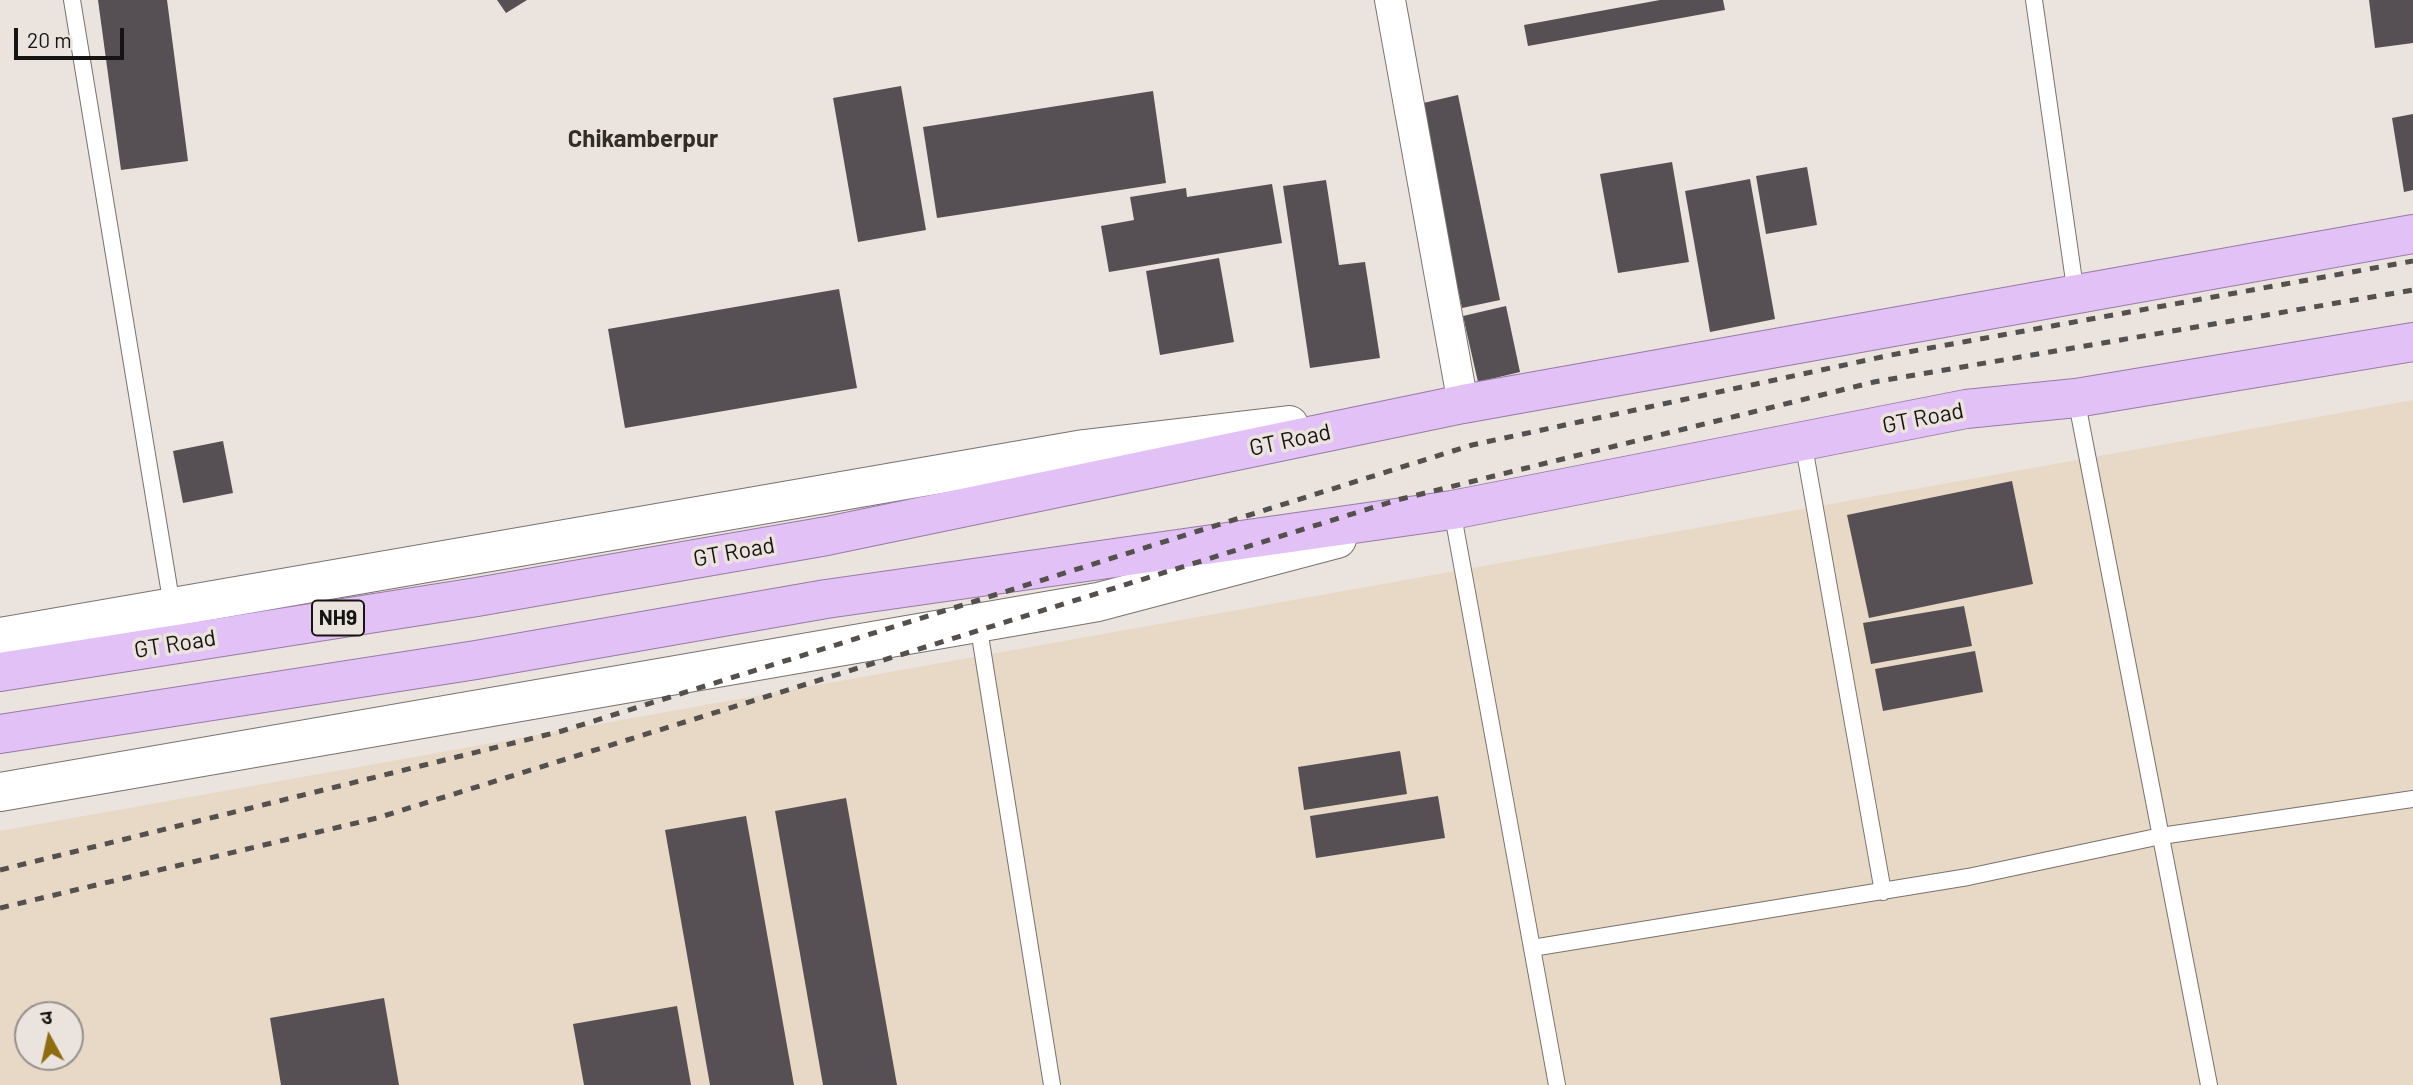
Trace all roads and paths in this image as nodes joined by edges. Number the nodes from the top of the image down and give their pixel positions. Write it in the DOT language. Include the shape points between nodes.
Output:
graph roads {
  1 [pos="72,0"];
  2 [pos="1391,0"];
  3 [pos="2034,0"];
  4 [pos="2413,234"];
  5 [pos="2076,295"];
  6 [pos="2413,342"];
  7 [pos="2076,398"];
  8 [pos="1463,404"];
  9 [pos="1803,442"];
  10 [pos="1444,512"];
  11 [pos="172,606"];
  12 [pos="978,623"];
  13 [pos="0,637"];
  14 [pos="0,672"];
  15 [pos="0,734"];
  16 [pos="0,792"];
  17 [pos="2413,799"];
  18 [pos="2161,836"];
  19 [pos="1883,892"];
  20 [pos="1532,948"];
  21 [pos="1052,1085"];
  22 [pos="1557,1085"];
  23 [pos="2209,1085"];
  1 -- 11 [label="lane"];
  2 -- 8 [label="street"];
  3 -- 5 [label="lane"];
  4 -- 5 [label="highway, GT Road"];
  5 -- 8 [label="highway, GT Road"];
  6 -- 7 [label="highway, GT Road"];
  7 -- 9 [label="highway, GT Road" via="1966,409"];
  7 -- 18 [label="lane"];
  8 -- 11 [label="main road, GT Road" via="1084,449"];
  8 -- 14 [label="highway, GT Road / NH9" via="827,536"];
  9 -- 10 [label="highway, GT Road"];
  9 -- 19 [label="lane"];
  10 -- 12 [label="main road, GT Road" via="1098,602"];
  10 -- 15 [label="highway, GT Road" via="827,599"];
  10 -- 20 [label="lane"];
  11 -- 13 [label="main road, GT Road"];
  12 -- 16 [label="main road, GT Road"];
  12 -- 21 [label="lane"];
  17 -- 18 [label="lane"];
  18 -- 19 [label="lane"];
  18 -- 23 [label="lane"];
  19 -- 20 [label="lane"];
  20 -- 22 [label="lane"];
}
